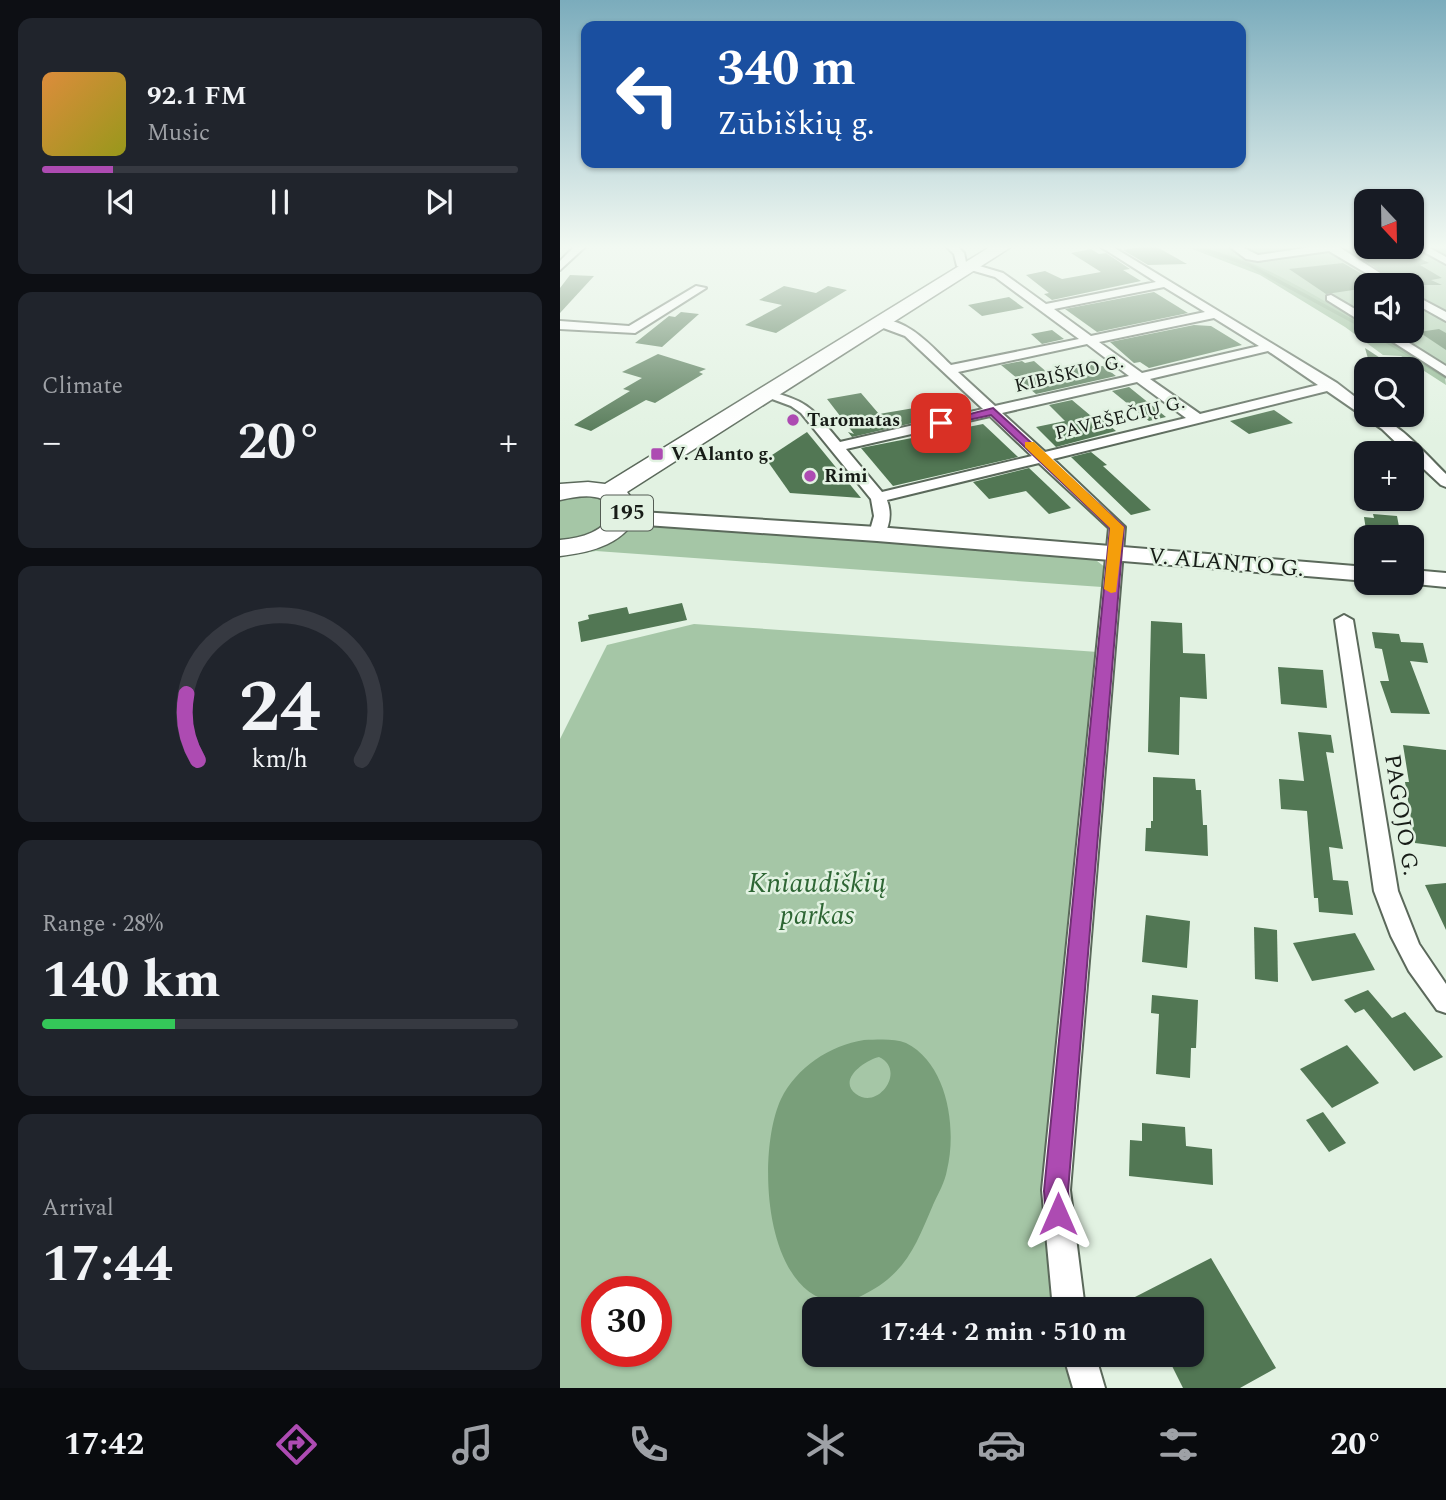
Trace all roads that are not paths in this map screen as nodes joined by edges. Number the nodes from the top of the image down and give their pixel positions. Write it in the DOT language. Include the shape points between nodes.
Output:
graph roads {
  1 [pos="661,312"];
  2 [pos="900,312"];
  3 [pos="1049,312"];
  4 [pos="1210,312"];
  5 [pos="1214,314"];
  6 [pos="882,323"];
  7 [pos="560,325"];
  8 [pos="1089,341"];
  9 [pos="1401,343"];
  10 [pos="1270,348"];
  11 [pos="947,370"];
  12 [pos="1446,372"];
  13 [pos="1140,378"];
  14 [pos="1332,386"];
  15 [pos="768,395"];
  16 [pos="1354,402"];
  17 [pos="993,411"];
  18 [pos="1197,419"];
  19 [pos="1388,427"];
  20 [pos="836,447"];
  21 [pos="1042,457"];
  22 [pos="1446,482"];
  23 [pos="560,492"];
  24 [pos="609,492"];
  25 [pos="878,498"];
  26 [pos="625,518"];
  27 [pos="877,534"];
  28 [pos="560,548"];
  29 [pos="1115,554"];
  30 [pos="1354,573"];
  31 [pos="1424,578"];
  32 [pos="1446,580"];
  33 [pos="1343,620"];
  34 [pos="1446,1002"];
  35 [pos="1068,1297"];
  36 [pos="1083,1367"];
  37 [pos="1090,1388"];
  1 -- 7 [label="street" via="631,330"];
  2 -- 6 [label="main road, 195"];
  3 -- 8 [label="street"];
  4 -- 5 [label="street"];
  5 -- 8 [label="street"];
  5 -- 10 [label="street"];
  6 -- 11 [label="street" via="903,328"];
  6 -- 15 [label="main road, 195"];
  8 -- 11 [label="street"];
  8 -- 13 [label="street"];
  9 -- 12 [label="street"];
  10 -- 13 [label="street, KIBIŠKIO G."];
  10 -- 14 [label="street"];
  11 -- 17 [label="street"];
  13 -- 17 [label="street, KIBIŠKIO G."];
  13 -- 18 [label="street"];
  14 -- 16 [label="street"];
  14 -- 18 [label="street, PAVEŠEČIŲ G."];
  15 -- 20 [label="street" via="806,410"];
  15 -- 24 [label="main road, 195"];
  17 -- 20 [label="street, KIBIŠKIO G."];
  17 -- 21 [label="street"];
  18 -- 21 [label="street, PAVEŠEČIŲ G."];
  19 -- 22 [label="street"];
  20 -- 25 [label="street"];
  21 -- 25 [label="street, PAVEŠEČIŲ G."];
  21 -- 29 [label="street" via="1117,527"];
  23 -- 24 [label="main road, 195"];
  24 -- 26 [label="main road, 195" via="625,503"];
  25 -- 27 [label="street" via="883,518"];
  26 -- 27 [label="main road, V. ALANTO G."];
  26 -- 28 [label="main road, 195" via="598,539"];
  27 -- 29 [label="main road, V. ALANTO G."];
  29 -- 30 [label="main road, V. ALANTO G."];
  29 -- 35 [label="street" via="1056,1191"];
  31 -- 32 [label="main road"];
  33 -- 34 [label="street, PAGOJO G." via="1386,891 1409,952"];
  36 -- 37 [label="street"];
}
